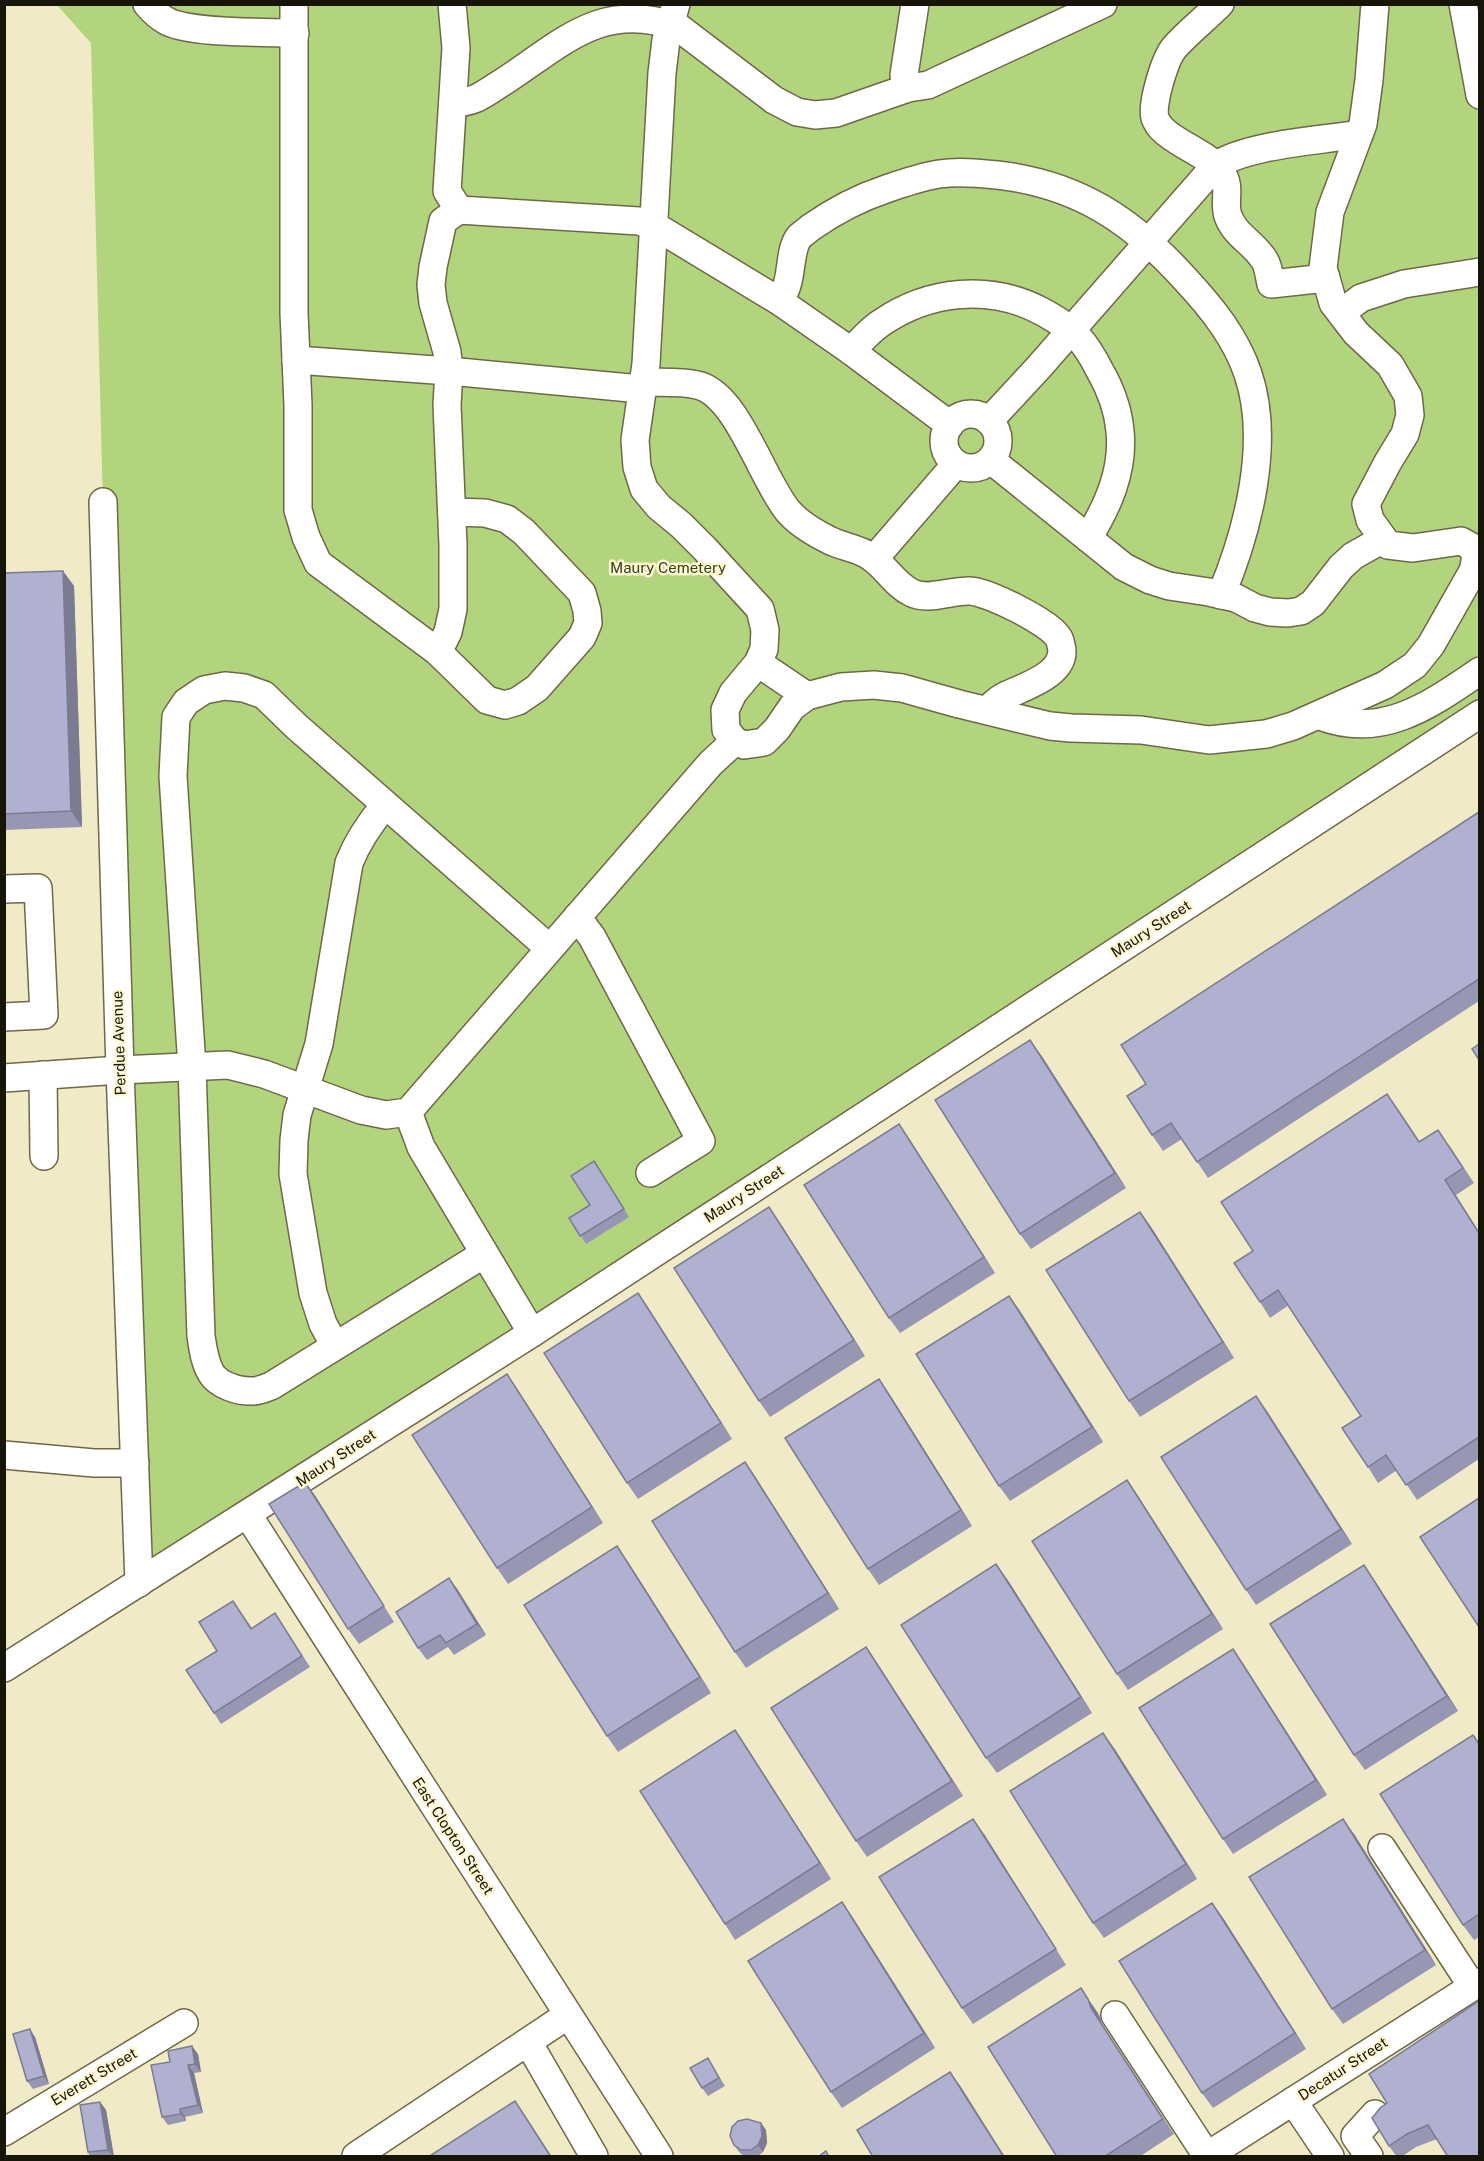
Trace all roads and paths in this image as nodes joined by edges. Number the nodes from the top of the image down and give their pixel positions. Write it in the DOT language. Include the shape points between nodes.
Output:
graph roads {
  1 [pos="147,4"];
  2 [pos="294,4"];
  3 [pos="452,4"];
  4 [pos="1103,4"];
  5 [pos="1220,4"];
  6 [pos="1375,4"];
  7 [pos="1463,4"];
  8 [pos="908,6"];
  9 [pos="673,14"];
  10 [pos="295,33"];
  11 [pos="908,88"];
  12 [pos="1479,95"];
  13 [pos="453,103"];
  14 [pos="1359,134"];
  15 [pos="1215,166"];
  16 [pos="459,210"];
  17 [pos="655,226"];
  18 [pos="1149,241"];
  19 [pos="1479,272"];
  20 [pos="1326,278"];
  21 [pos="779,301"];
  22 [pos="1341,313"];
  23 [pos="1071,330"];
  24 [pos="851,351"];
  25 [pos="296,360"];
  26 [pos="449,371"];
  27 [pos="642,386"];
  28 [pos="989,421"];
  29 [pos="950,425"];
  30 [pos="990,460"];
  31 [pos="956,464"];
  32 [pos="103,502"];
  33 [pos="452,512"];
  34 [pos="1088,538"];
  35 [pos="1383,539"];
  36 [pos="874,559"];
  37 [pos="1221,595"];
  38 [pos="438,652"];
  39 [pos="758,663"];
  40 [pos="1479,671"];
  41 [pos="807,696"];
  42 [pos="987,710"];
  43 [pos="1479,714"];
  44 [pos="1320,716"];
  45 [pos="735,741"];
  46 [pos="385,805"];
  47 [pos="4,889"];
  48 [pos="577,917"];
  49 [pos="549,948"];
  50 [pos="4,1017"];
  51 [pos="192,1067"];
  52 [pos="120,1070"];
  53 [pos="43,1075"];
  54 [pos="4,1078"];
  55 [pos="306,1089"];
  56 [pos="408,1112"];
  57 [pos="44,1156"];
  58 [pos="650,1173"];
  59 [pos="484,1254"];
  60 [pos="532,1333"];
  61 [pos="335,1346"];
  62 [pos="4,1455"];
  63 [pos="135,1463"];
  64 [pos="248,1515"];
  65 [pos="139,1583"];
  66 [pos="4,1668"];
  67 [pos="1382,1848"];
  68 [pos="1476,1984"];
  69 [pos="568,2015"];
  70 [pos="1115,2015"];
  71 [pos="184,2023"];
  72 [pos="528,2042"];
  73 [pos="1293,2101"];
  74 [pos="1375,2114"];
  75 [pos="4,2132"];
  76 [pos="1207,2156"];
  77 [pos="356,2157"];
  78 [pos="594,2157"];
  79 [pos="658,2157"];
  80 [pos="1330,2157"];
  81 [pos="1369,2157"];
  1 -- 10 [label="street" via="166,21 190,27"];
  2 -- 10 [label="street"];
  3 -- 13 [label="street" via="456,48"];
  4 -- 11 [label="street" via="928,85"];
  5 -- 15 [label="street" via="1173,49 1155,108 1161,128"];
  6 -- 14 [label="street" via="1364,124"];
  7 -- 12 [label="street"];
  8 -- 11 [label="street" via="904,75"];
  9 -- 11 [label="street" via="678,27 774,100 797,112 837,113"];
  9 -- 13 [label="street" via="660,20 602,21 539,56 470,102"];
  9 -- 17 [label="street" via="662,73"];
  10 -- 25 [label="street"];
  13 -- 16 [label="street" via="447,190"];
  14 -- 15 [label="street" via="1250,151 1228,157"];
  14 -- 20 [label="street" via="1330,212 1323,268"];
  15 -- 18 [label="street"];
  15 -- 20 [label="street" via="1227,183 1228,216 1241,237 1265,260 1271,284"];
  16 -- 17 [label="street" via="639,221"];
  16 -- 26 [label="street" via="443,221 431,285"];
  17 -- 21 [label="street"];
  17 -- 27 [label="street"];
  18 -- 21 [label="street" via="1082,196 1018,177 939,174 862,197 800,236 787,287"];
  18 -- 23 [label="street"];
  18 -- 37 [label="street" via="1216,313 1248,374 1257,426 1253,491"];
  19 -- 22 [label="street" via="1404,284 1360,298"];
  20 -- 22 [label="street"];
  21 -- 24 [label="street"];
  22 -- 35 [label="street" via="1356,333 1390,364 1408,396 1410,415 1405,434 1366,504 1370,520"];
  23 -- 24 [label="street" via="1016,300 963,294 928,300 895,315"];
  23 -- 28 [label="street"];
  23 -- 34 [label="street" via="1104,378 1120,432 1113,488"];
  24 -- 29 [label="street"];
  25 -- 26 [label="street"];
  25 -- 38 [label="street" via="298,510 318,563"];
  26 -- 27 [label="street"];
  26 -- 33 [label="street"];
  27 -- 36 [label="street" via="698,385 722,399 734,414 773,491 790,513 831,542"];
  27 -- 39 [label="street" via="635,440 644,489 760,609 765,630"];
  28 -- 29 [label="street" via="964,415"];
  28 -- 30 [label="street" via="997,436 996,453"];
  29 -- 31 [label="street" via="945,433 945,451"];
  30 -- 31 [label="street" via="974,468"];
  30 -- 34 [label="street"];
  31 -- 36 [label="street"];
  32 -- 52 [label="street, Perdue Avenue"];
  33 -- 38 [label="street" via="453,609"];
  33 -- 38 [label="street" via="485,513 507,519 524,532 582,593 588,623 582,637 537,688 506,705 487,700"];
  34 -- 37 [label="street" via="1124,567 1150,580"];
  35 -- 37 [label="street" via="1353,556 1313,603 1301,611 1270,612"];
  35 -- 44 [label="street" via="1388,545 1413,548 1461,541 1476,556 1473,571 1431,645 1414,665 1385,685"];
  36 -- 42 [label="street" via="913,594 982,592 1041,621 1058,636 1062,649 1059,663 1039,681 1003,697"];
  39 -- 41 [label="street"];
  39 -- 45 [label="street" via="725,710 726,730"];
  40 -- 44 [label="street" via="1398,719 1356,724"];
  41 -- 42 [label="street" via="841,687 874,685 902,688"];
  41 -- 45 [label="street" via="792,707 764,742 744,745"];
  42 -- 44 [label="street" via="1050,726 1141,730 1209,740 1266,734"];
  43 -- 60 [label="street, Maury Street"];
  45 -- 48 [label="street"];
  46 -- 49 [label="street"];
  46 -- 51 [label="street" via="264,695 225,686 204,690 186,702 176,717 173,776"];
  46 -- 55 [label="street" via="357,842 350,863 319,1044"];
  47 -- 50 [label="street" via="38,888 44,1015"];
  48 -- 49 [label="street"];
  48 -- 58 [label="street" via="592,937 701,1141"];
  49 -- 56 [label="street"];
  51 -- 52 [label="street"];
  51 -- 55 [label="street" via="228,1065"];
  51 -- 61 [label="street" via="201,1336 212,1375 238,1390 254,1391 271,1386"];
  52 -- 53 [label="street"];
  52 -- 63 [label="street, Perdue Avenue"];
  53 -- 54 [label="street"];
  53 -- 57 [label="street"];
  55 -- 56 [label="street" via="361,1110 386,1115"];
  55 -- 61 [label="street" via="297,1115 293,1174 313,1293 322,1324"];
  56 -- 59 [label="street" via="421,1148"];
  59 -- 60 [label="street"];
  59 -- 61 [label="street"];
  60 -- 64 [label="street, Maury Street"];
  62 -- 63 [label="street"];
  63 -- 65 [label="street, Perdue Avenue"];
  64 -- 65 [label="street, Maury Street"];
  64 -- 69 [label="street, East Clopton Street"];
  65 -- 66 [label="street, Maury Street"];
  67 -- 68 [label="street"];
  68 -- 73 [label="street, Decatur Street"];
  69 -- 72 [label="street"];
  69 -- 79 [label="street, East Clopton Street"];
  70 -- 76 [label="street"];
  71 -- 75 [label="street, Everett Street"];
  72 -- 77 [label="street"];
  72 -- 78 [label="street"];
  73 -- 76 [label="street, Decatur Street"];
  73 -- 80 [label="street"];
  74 -- 81 [label="street" via="1355,2136"];
}
